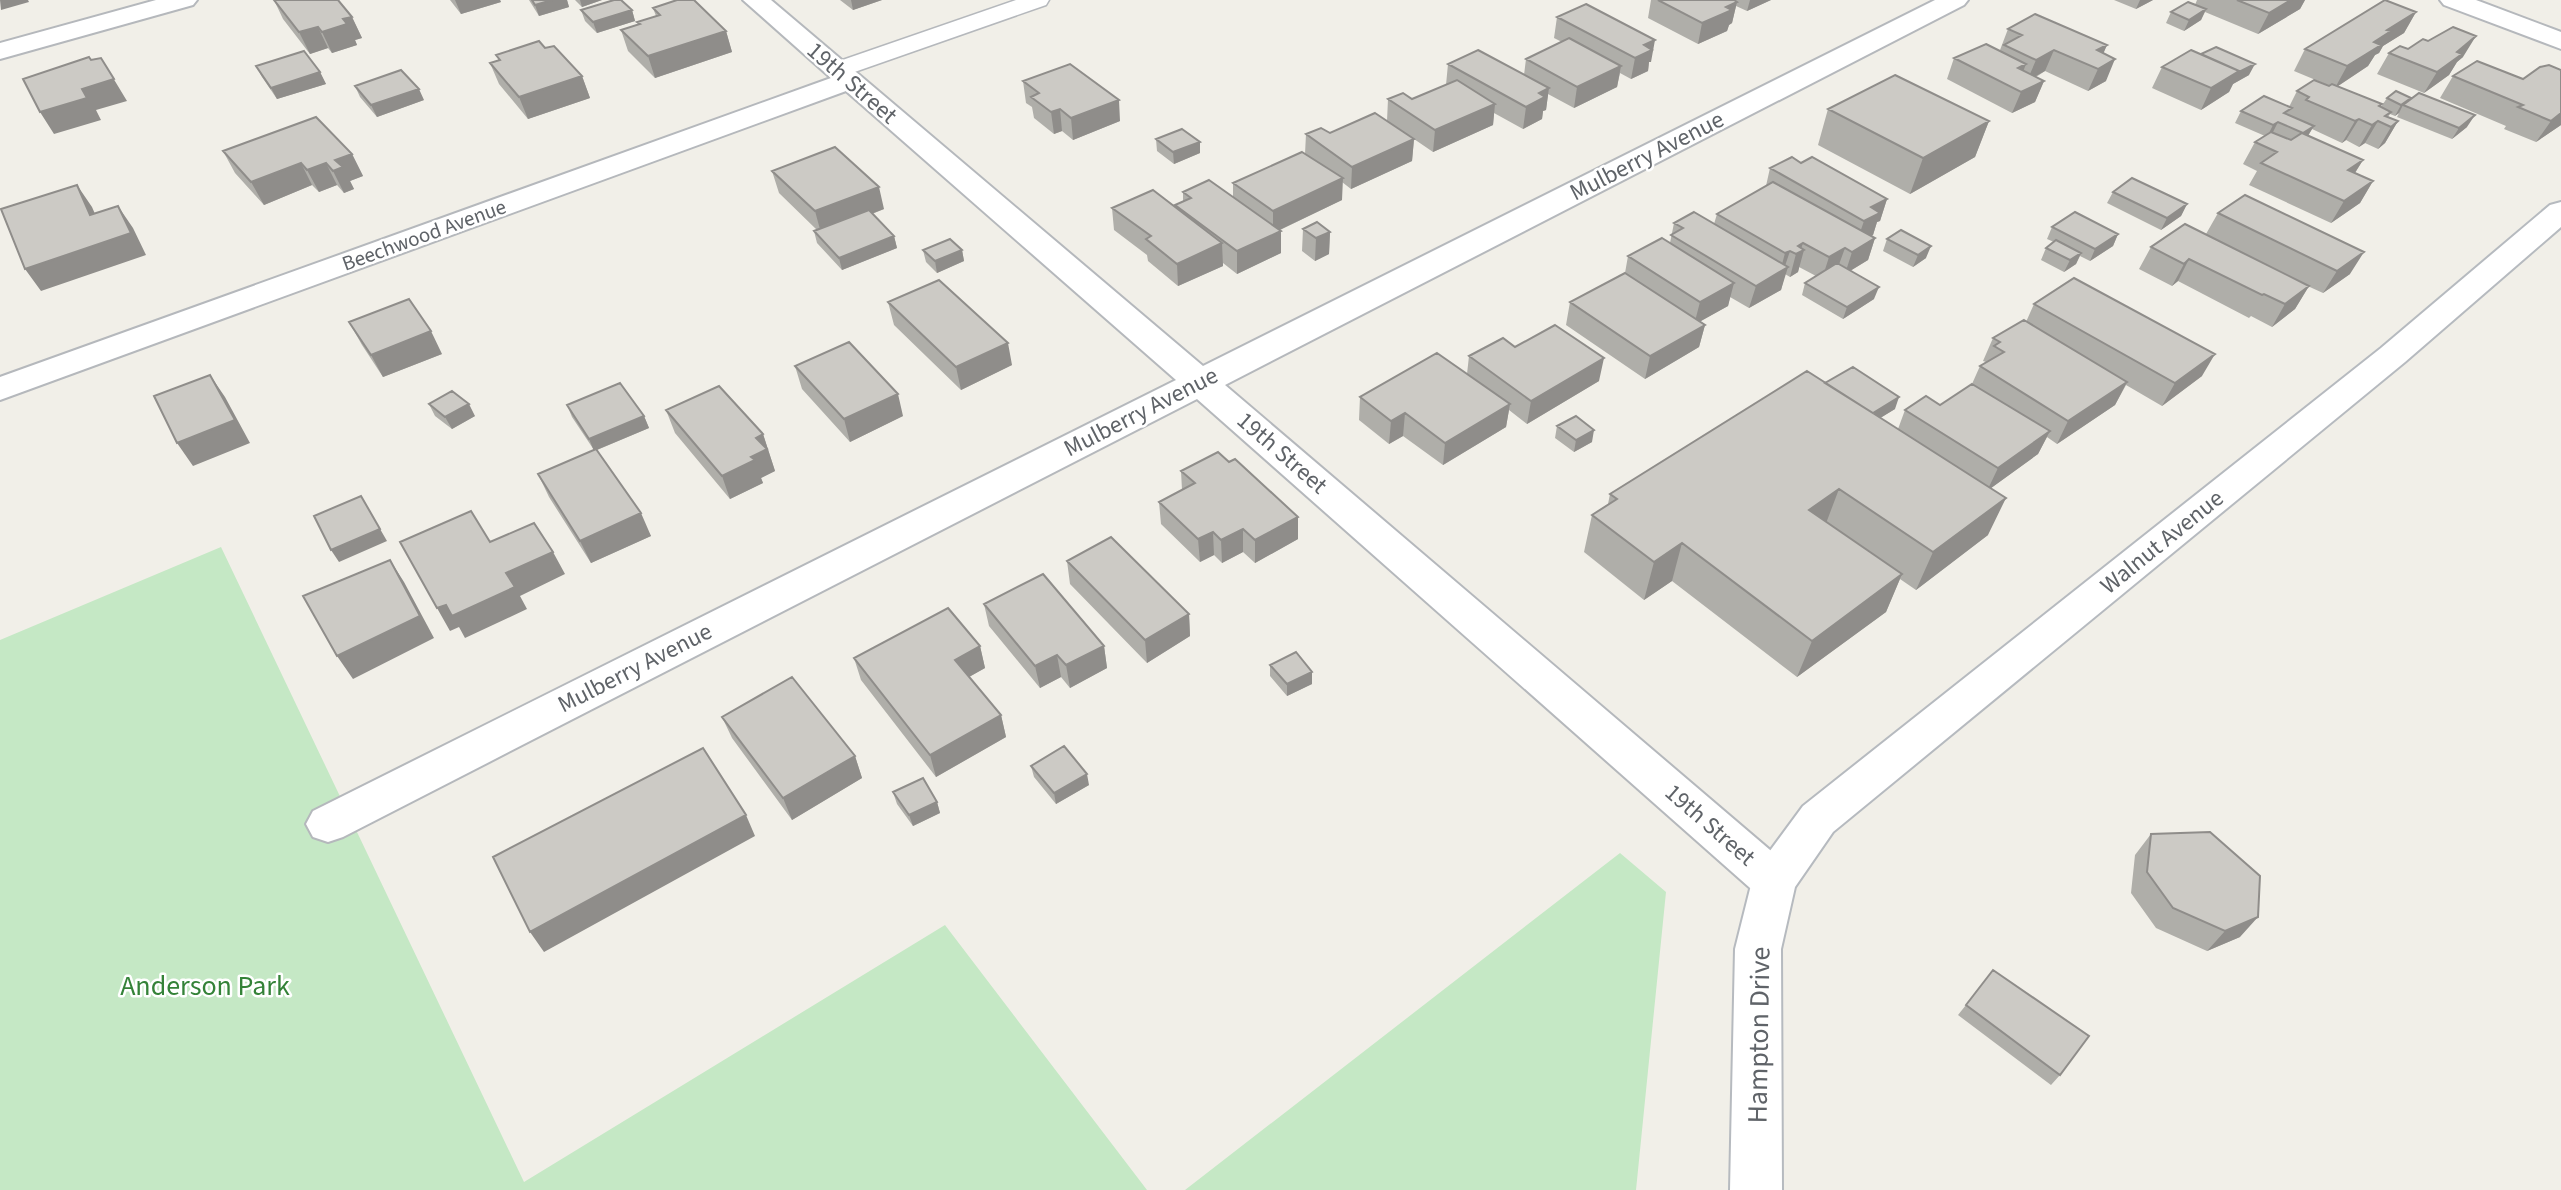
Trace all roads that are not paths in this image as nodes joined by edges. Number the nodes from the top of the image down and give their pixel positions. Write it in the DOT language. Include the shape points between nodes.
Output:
graph roads {
  1 [pos="184,0"];
  2 [pos="756,0"];
  3 [pos="1038,0"];
  4 [pos="1955,0"];
  5 [pos="2453,0"];
  6 [pos="2561,41"];
  7 [pos="0,51"];
  8 [pos="843,75"];
  9 [pos="2561,211"];
  10 [pos="1200,382"];
  11 [pos="0,389"];
  12 [pos="328,824"];
  13 [pos="1774,881"];
  14 [pos="1756,1190"];
  1 -- 7 [label="street"];
  2 -- 8 [label="street, 19th Street"];
  3 -- 8 [label="lane, Beechwood Avenue"];
  4 -- 10 [label="street, Mulberry Avenue"];
  5 -- 6 [label="street"];
  8 -- 10 [label="street, 19th Street"];
  8 -- 11 [label="street, Beechwood Avenue"];
  9 -- 13 [label="street, Walnut Avenue" via="2393,355 1818,819"];
  10 -- 12 [label="street, Mulberry Avenue"];
  10 -- 13 [label="street, 19th Street"];
  13 -- 14 [label="street, Hampton Drive" via="1758,949"];
}
